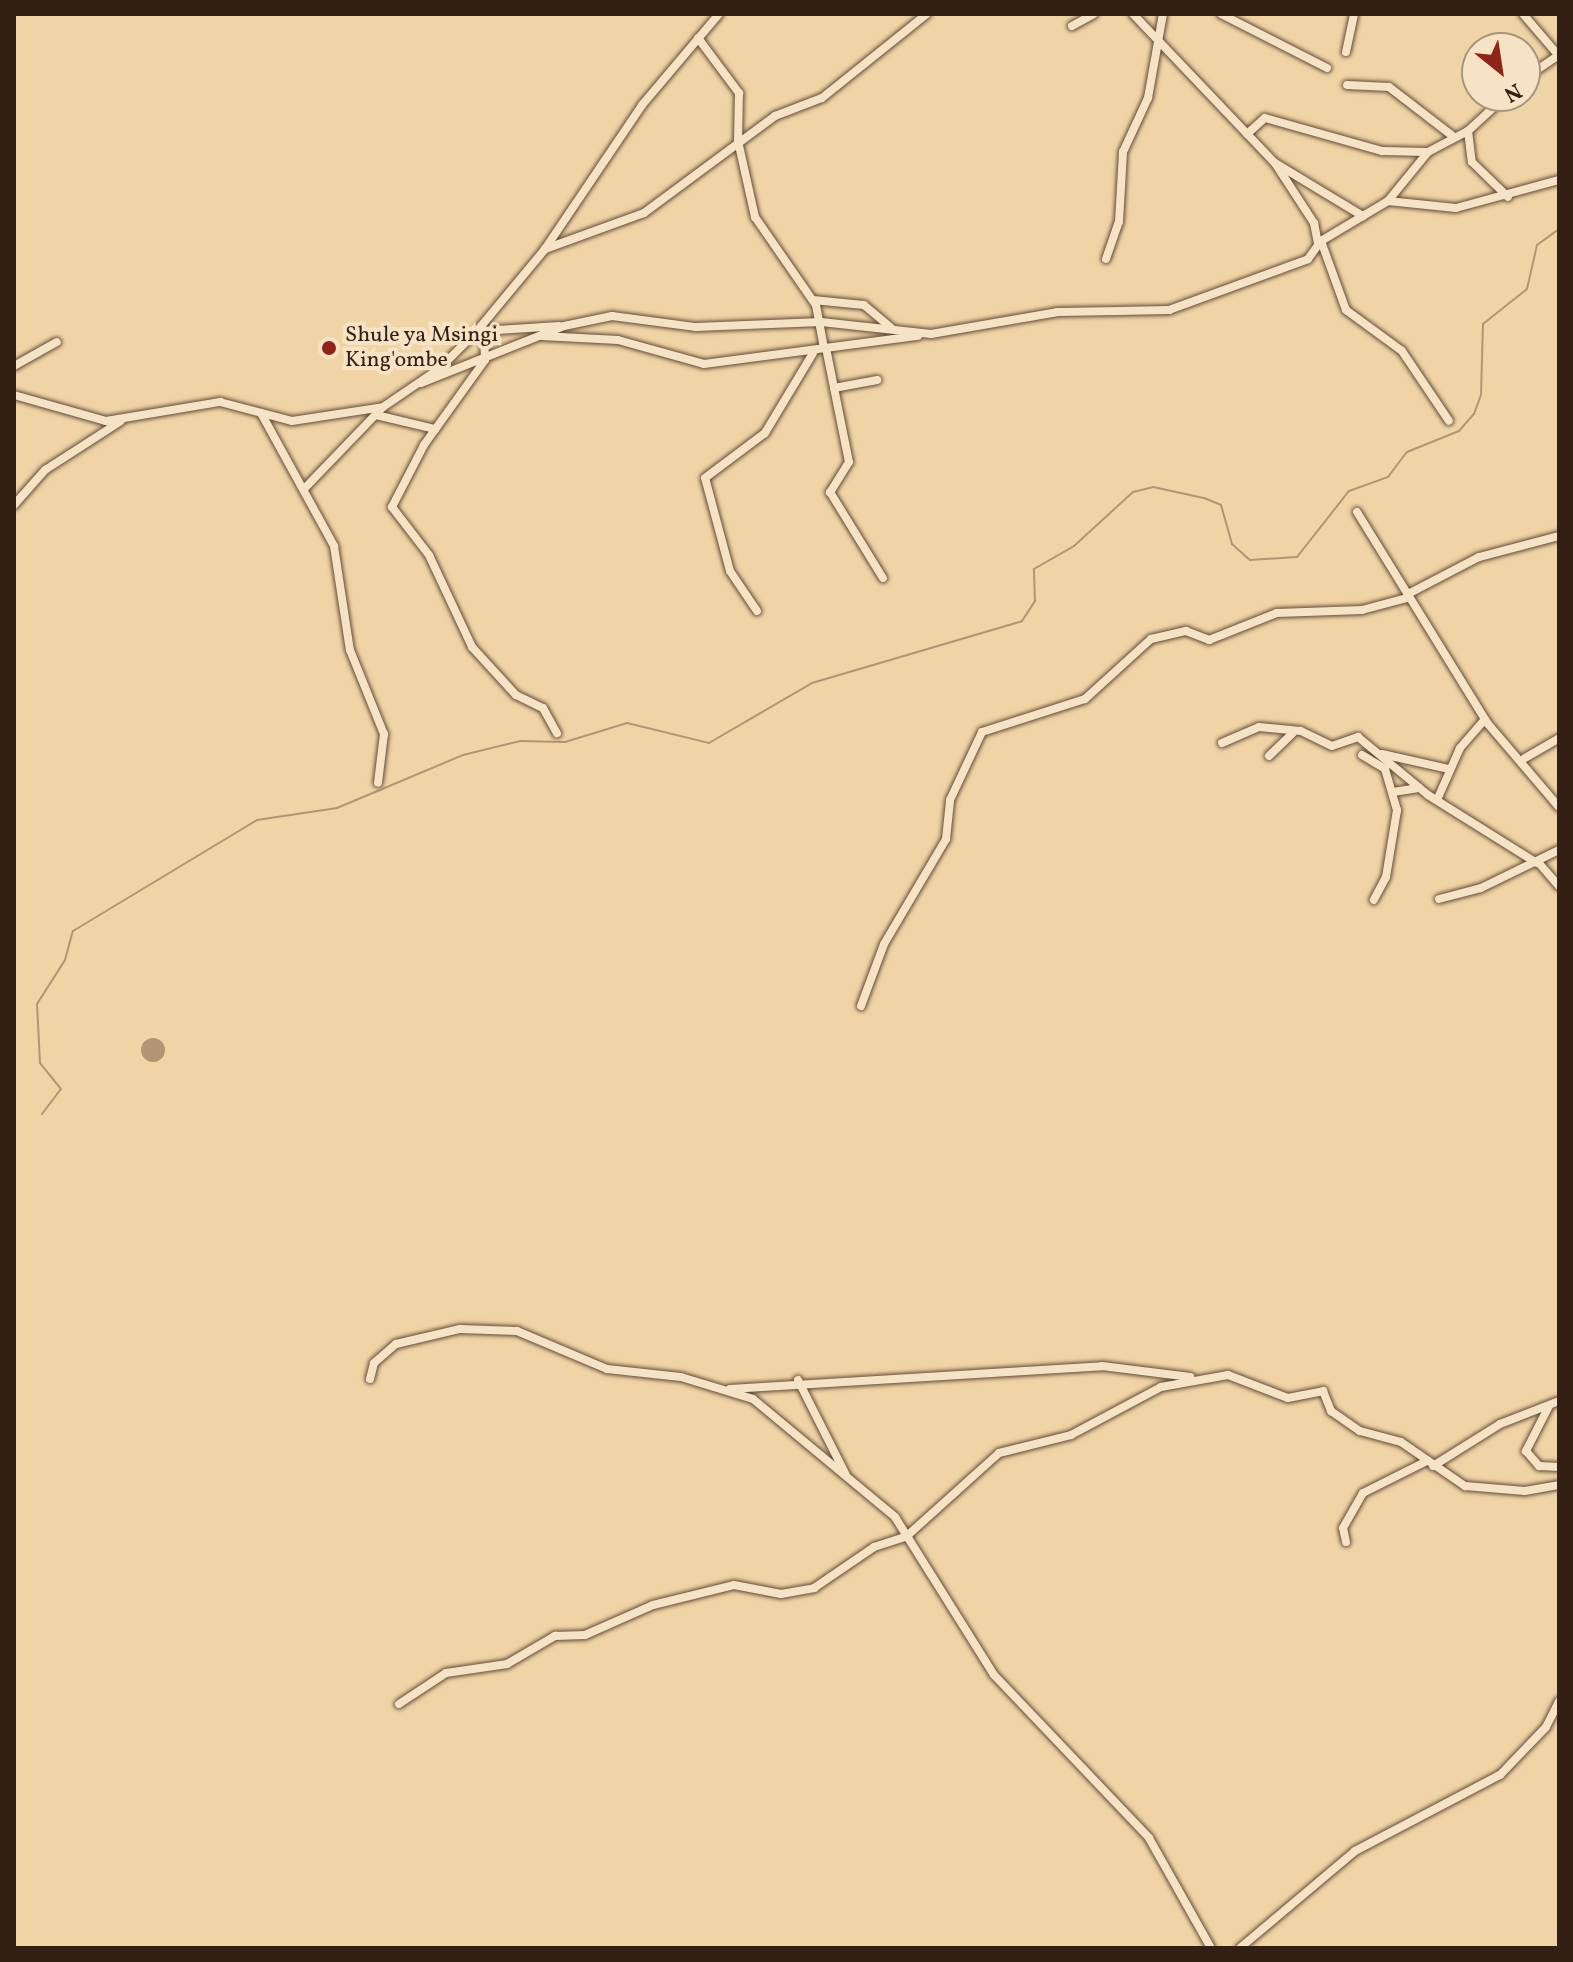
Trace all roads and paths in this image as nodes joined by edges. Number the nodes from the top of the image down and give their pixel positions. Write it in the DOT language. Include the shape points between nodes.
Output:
graph roads {
  1 [pos="719,14"];
  2 [pos="927,14"];
  3 [pos="1094,14"];
  4 [pos="1133,14"];
  5 [pos="1163,14"];
  6 [pos="1221,14"];
  7 [pos="1354,14"];
  8 [pos="1523,14"];
  9 [pos="1072,26"];
  10 [pos="698,38"];
  11 [pos="1158,46"];
  12 [pos="1346,52"];
  13 [pos="1559,55"];
  14 [pos="1541,67"];
  15 [pos="1327,68"];
  16 [pos="1347,85"];
  17 [pos="1489,112"];
  18 [pos="1468,131"];
  19 [pos="1247,134"];
  20 [pos="1454,137"];
  21 [pos="738,141"];
  22 [pos="1428,152"];
  23 [pos="1275,163"];
  24 [pos="1559,180"];
  25 [pos="1509,197"];
  26 [pos="1388,201"];
  27 [pos="1363,216"];
  28 [pos="1320,243"];
  29 [pos="545,249"];
  30 [pos="1106,259"];
  31 [pos="813,300"];
  32 [pos="821,322"];
  33 [pos="564,326"];
  34 [pos="891,329"];
  35 [pos="481,331"];
  36 [pos="931,334"];
  37 [pos="541,336"];
  38 [pos="57,342"];
  39 [pos="822,349"];
  40 [pos="485,360"];
  41 [pos="14,366"];
  42 [pos="877,380"];
  43 [pos="421,383"];
  44 [pos="834,388"];
  45 [pos="14,395"];
  46 [pos="383,407"];
  47 [pos="261,413"];
  48 [pos="376,415"];
  49 [pos="121,421"];
  50 [pos="1449,421"];
  51 [pos="435,429"];
  52 [pos="304,489"];
  53 [pos="14,505"];
  54 [pos="1357,512"];
  55 [pos="1559,536"];
  56 [pos="883,578"];
  57 [pos="1408,596"];
  58 [pos="757,611"];
  59 [pos="1485,719"];
  60 [pos="1294,732"];
  61 [pos="557,733"];
  62 [pos="1559,738"];
  63 [pos="1222,743"];
  64 [pos="1381,754"];
  65 [pos="1362,755"];
  66 [pos="1269,756"];
  67 [pos="1525,758"];
  68 [pos="1449,769"];
  69 [pos="378,783"];
  70 [pos="1419,788"];
  71 [pos="1393,792"];
  72 [pos="1437,800"];
  73 [pos="1559,807"];
  74 [pos="1559,850"];
  75 [pos="1537,862"];
  76 [pos="1559,886"];
  77 [pos="1439,899"];
  78 [pos="1374,900"];
  79 [pos="861,1006"];
  80 [pos="370,1379"];
  81 [pos="1205,1379"];
  82 [pos="798,1380"];
  83 [pos="725,1390"];
  84 [pos="1559,1401"];
  85 [pos="1549,1406"];
  86 [pos="1430,1463"];
  87 [pos="1559,1467"];
  88 [pos="848,1479"];
  89 [pos="1559,1485"];
  90 [pos="908,1535"];
  91 [pos="1346,1542"];
  92 [pos="1559,1701"];
  93 [pos="399,1704"];
  94 [pos="1211,1948"];
  95 [pos="1240,1948"];
  1 -- 10 [label="street"];
  2 -- 21 [label="street" via="822,98 788,108"];
  3 -- 9 [label="street"];
  4 -- 11 [label="street"];
  5 -- 11 [label="street"];
  6 -- 15 [label="street"];
  7 -- 12 [label="street"];
  8 -- 13 [label="street"];
  10 -- 21 [label="street" via="739,93"];
  10 -- 29 [label="street" via="642,105"];
  11 -- 19 [label="street"];
  11 -- 30 [label="street" via="1140,121 1127,137 1119,222"];
  13 -- 14 [label="street"];
  16 -- 20 [label="street" via="1389,87"];
  17 -- 18 [label="street"];
  18 -- 20 [label="street"];
  18 -- 25 [label="street" via="1472,162"];
  19 -- 22 [label="street" via="1265,118 1382,151"];
  19 -- 23 [label="street"];
  20 -- 22 [label="street"];
  21 -- 29 [label="street" via="644,213"];
  21 -- 31 [label="street" via="755,217"];
  22 -- 26 [label="street"];
  23 -- 27 [label="street"];
  23 -- 28 [label="street" via="1314,223"];
  24 -- 25 [label="street"];
  25 -- 26 [label="street" via="1438,209"];
  26 -- 27 [label="street"];
  27 -- 28 [label="street"];
  28 -- 36 [label="street" via="1308,259 1169,310 1058,312"];
  28 -- 50 [label="street" via="1346,310 1402,351"];
  29 -- 35 [label="street"];
  31 -- 32 [label="street"];
  31 -- 34 [label="street" via="868,306"];
  32 -- 33 [label="street" via="707,328 623,316"];
  32 -- 34 [label="street"];
  32 -- 39 [label="street"];
  33 -- 35 [label="street"];
  33 -- 37 [label="street"];
  34 -- 36 [label="street"];
  35 -- 40 [label="street"];
  35 -- 43 [label="street"];
  36 -- 39 [label="street"];
  37 -- 39 [label="street" via="618,340 690,363"];
  37 -- 40 [label="street"];
  38 -- 41 [label="street"];
  39 -- 44 [label="street"];
  39 -- 58 [label="street" via="769,428 705,478 730,571"];
  40 -- 43 [label="street"];
  40 -- 51 [label="street"];
  42 -- 44 [label="street"];
  43 -- 46 [label="street"];
  44 -- 56 [label="street" via="849,462 830,492"];
  45 -- 49 [label="street"];
  46 -- 47 [label="street" via="302,421"];
  46 -- 48 [label="street"];
  47 -- 49 [label="street" via="220,402"];
  47 -- 52 [label="street"];
  48 -- 51 [label="street"];
  48 -- 52 [label="street"];
  49 -- 53 [label="street" via="45,470"];
  51 -- 61 [label="street" via="394,497 394,512 429,555 472,647 516,695 543,708"];
  52 -- 69 [label="street" via="334,546 350,650 384,734"];
  54 -- 57 [label="street"];
  55 -- 57 [label="street" via="1479,557"];
  57 -- 59 [label="street"];
  57 -- 79 [label="street" via="1362,610 1277,613 1209,640 1186,631 1151,639 1085,699 982,732 950,800 946,839 884,944"];
  59 -- 67 [label="street"];
  59 -- 68 [label="street"];
  60 -- 63 [label="street" via="1259,727"];
  60 -- 64 [label="street" via="1332,746 1358,737"];
  60 -- 66 [label="street"];
  62 -- 67 [label="street"];
  64 -- 68 [label="street"];
  64 -- 70 [label="street"];
  65 -- 71 [label="street" via="1385,769"];
  67 -- 73 [label="street"];
  68 -- 72 [label="street"];
  70 -- 71 [label="street"];
  70 -- 72 [label="street"];
  71 -- 78 [label="street" via="1396,832"];
  72 -- 75 [label="street"];
  74 -- 75 [label="street"];
  75 -- 76 [label="street"];
  75 -- 77 [label="street"];
  80 -- 83 [label="street" via="374,1363 396,1344 468,1329 536,1334 607,1369"];
  81 -- 82 [label="street" via="1102,1366 1045,1368 1035,1376"];
  81 -- 86 [label="street" via="1239,1376 1293,1399 1323,1391 1333,1413 1360,1431 1401,1442"];
  81 -- 90 [label="street" via="1150,1391 1121,1414 1067,1436 999,1453"];
  82 -- 83 [label="street"];
  82 -- 88 [label="street"];
  83 -- 88 [label="street" via="753,1399"];
  84 -- 85 [label="street"];
  85 -- 86 [label="street" via="1500,1424"];
  85 -- 87 [label="street" via="1526,1451 1539,1466"];
  86 -- 89 [label="street" via="1465,1486 1525,1491"];
  86 -- 91 [label="street" via="1363,1493 1343,1528"];
  88 -- 90 [label="street"];
  90 -- 93 [label="street" via="874,1547 814,1588 781,1594 734,1585 653,1605 585,1635 561,1634 507,1664 446,1673"];
  90 -- 94 [label="street" via="994,1675 1149,1838"];
  92 -- 95 [label="street" via="1546,1727 1500,1775 1355,1851"];
}
